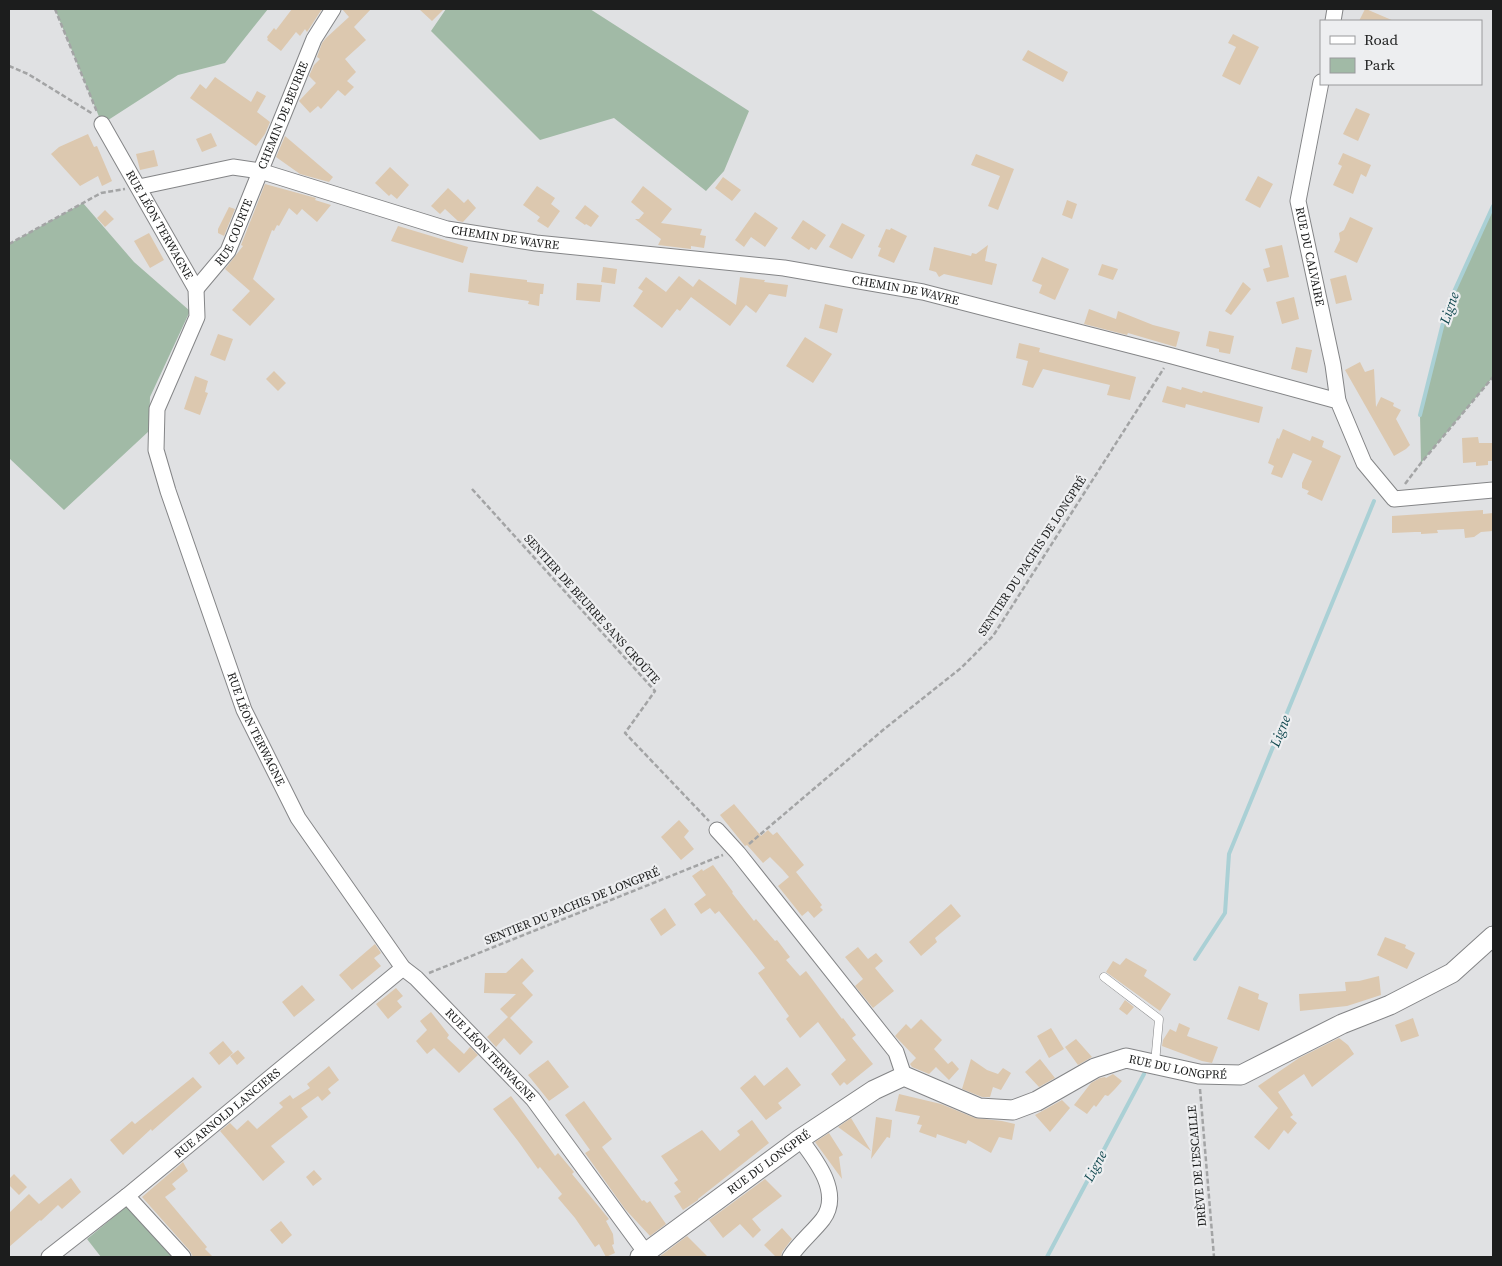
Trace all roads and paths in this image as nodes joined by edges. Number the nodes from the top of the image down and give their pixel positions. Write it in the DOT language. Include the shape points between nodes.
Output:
graph roads {
  1 [pos="56,9"];
  2 [pos="334,9"];
  3 [pos="9,66"];
  4 [pos="1320,85"];
  5 [pos="102,124"];
  6 [pos="260,171"];
  7 [pos="139,187"];
  8 [pos="9,244"];
  9 [pos="196,288"];
  10 [pos="1172,356"];
  11 [pos="1493,376"];
  12 [pos="1338,401"];
  13 [pos="472,490"];
  14 [pos="1493,490"];
  15 [pos="1394,499"];
  16 [pos="717,830"];
  17 [pos="737,852"];
  18 [pos="1493,936"];
  19 [pos="403,968"];
  20 [pos="1104,977"];
  21 [pos="416,978"];
  22 [pos="1155,1064"];
  23 [pos="1199,1074"];
  24 [pos="904,1076"];
  25 [pos="800,1139"];
  26 [pos="127,1196"];
  27 [pos="643,1255"];
  28 [pos="49,1257"];
  29 [pos="183,1257"];
  30 [pos="790,1257"];
  31 [pos="1214,1257"];
  1 -- 5 [label="path"];
  2 -- 6 [label="street, CHEMIN DE BEURRE" via="314,39"];
  3 -- 5 [label="path" via="90,110"];
  4 -- 12 [label="street, RUE DU CALVAIRE" via="1298,200"];
  5 -- 7 [label="street, RUE LÉON TERWAGNE"];
  6 -- 7 [label="street, CHEMIN DE BEURRE" via="233,168"];
  6 -- 9 [label="street, RUE COURTE" via="228,251"];
  6 -- 10 [label="street, CHEMIN DE WAVRE" via="446,229 536,244 784,268 923,292"];
  7 -- 8 [label="path" via="101,193"];
  7 -- 9 [label="street, RUE LÉON TERWAGNE"];
  9 -- 19 [label="street, RUE LÉON TERWAGNE" via="197,317 156,409 156,450 161,467 244,710 298,818"];
  10 -- 12 [label="street, CHEMIN DE WAVRE"];
  10 -- 17 [label="path, SENTIER DU PACHIS DE LONGPRÉ" via="992,636 961,668"];
  11 -- 15 [label="path"];
  12 -- 15 [label="street" via="1364,463"];
  13 -- 16 [label="path, SENTIER DE BEURRE SANS CROÛTE" via="655,691 625,733"];
  14 -- 15 [label="street"];
  16 -- 17 [label="street"];
  17 -- 21 [label="path, SENTIER DU PACHIS DE LONGPRÉ"];
  17 -- 24 [label="street" via="896,1052"];
  18 -- 23 [label="street, RUE DU LONGPRÉ" via="1452,973 1241,1075"];
  19 -- 21 [label="street, RUE LÉON TERWAGNE"];
  19 -- 26 [label="street, RUE ARNOLD LANCIERS"];
  20 -- 22 [label="lane" via="1159,1019"];
  21 -- 27 [label="street, RUE LÉON TERWAGNE" via="533,1099"];
  22 -- 23 [label="street, RUE DU LONGPRÉ"];
  22 -- 24 [label="street, RUE DU LONGPRÉ" via="1126,1058 1096,1068 1013,1110 980,1108"];
  23 -- 31 [label="path, DRÈVE DE L'ESCAILLE"];
  24 -- 25 [label="street, RUE DU LONGPRÉ" via="874,1090"];
  25 -- 27 [label="street, RUE DU LONGPRÉ"];
  25 -- 30 [label="street" via="818,1162 830,1200 824,1218"];
  26 -- 28 [label="street, RUE ARNOLD LANCIERS"];
  26 -- 29 [label="street"];
}
